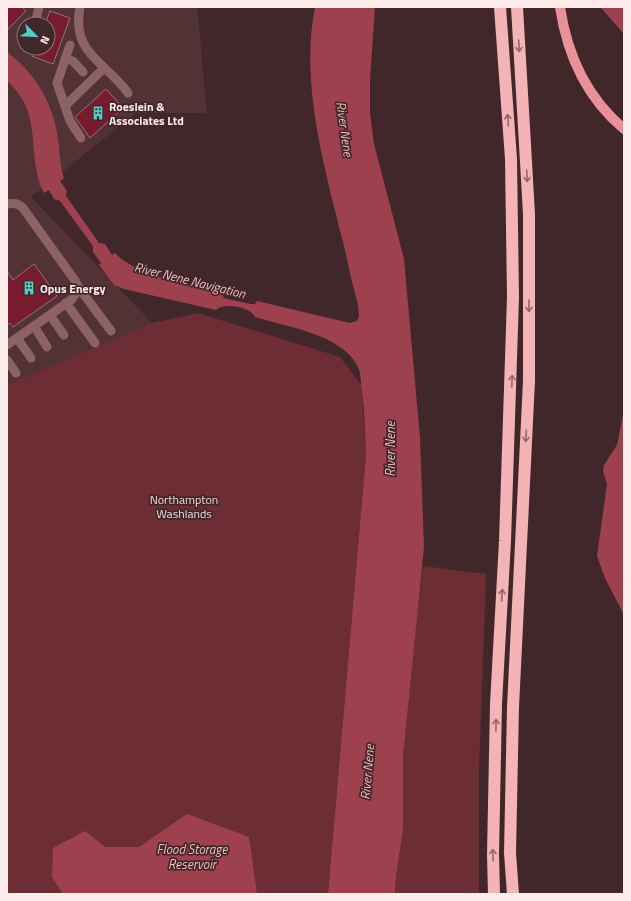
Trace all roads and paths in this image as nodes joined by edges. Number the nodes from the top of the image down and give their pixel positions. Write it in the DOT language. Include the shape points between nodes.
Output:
graph roads {
  1 [pos="80,7"];
  2 [pos="500,7"];
  3 [pos="517,7"];
  4 [pos="560,7"];
  5 [pos="70,45"];
  6 [pos="65,59"];
  7 [pos="104,68"];
  8 [pos="83,72"];
  9 [pos="128,93"];
  10 [pos="65,106"];
  11 [pos="624,129"];
  12 [pos="81,138"];
  13 [pos="7,204"];
  14 [pos="77,285"];
  15 [pos="66,303"];
  16 [pos="50,315"];
  17 [pos="34,326"];
  18 [pos="111,331"];
  19 [pos="64,335"];
  20 [pos="17,338"];
  21 [pos="95,343"];
  22 [pos="7,345"];
  23 [pos="48,347"];
  24 [pos="31,358"];
  25 [pos="7,360"];
  26 [pos="16,373"];
  27 [pos="494,894"];
  28 [pos="513,894"];
  1 -- 7 [label="street" via="79,36 87,50"];
  27 -- 2 [label="highway, one-way" via="496,704 506,518 513,297 511,159"];
  3 -- 28 [label="highway, one-way" via="529,214 529,381 513,707 510,853"];
  4 -- 11 [label="main road" via="566,37 576,65 599,103"];
  5 -- 6 [label="street"];
  6 -- 8 [label="street" via="73,61"];
  6 -- 10 [label="street" via="57,83"];
  7 -- 9 [label="street"];
  7 -- 10 [label="street"];
  10 -- 12 [label="street" via="70,121"];
  13 -- 14 [label="street" via="20,204"];
  14 -- 15 [label="street" via="77,294"];
  14 -- 18 [label="street"];
  15 -- 16 [label="street"];
  15 -- 21 [label="street"];
  16 -- 17 [label="street"];
  16 -- 19 [label="street"];
  17 -- 20 [label="street"];
  17 -- 23 [label="street"];
  20 -- 22 [label="street"];
  20 -- 24 [label="street"];
  25 -- 26 [label="street"];
}
